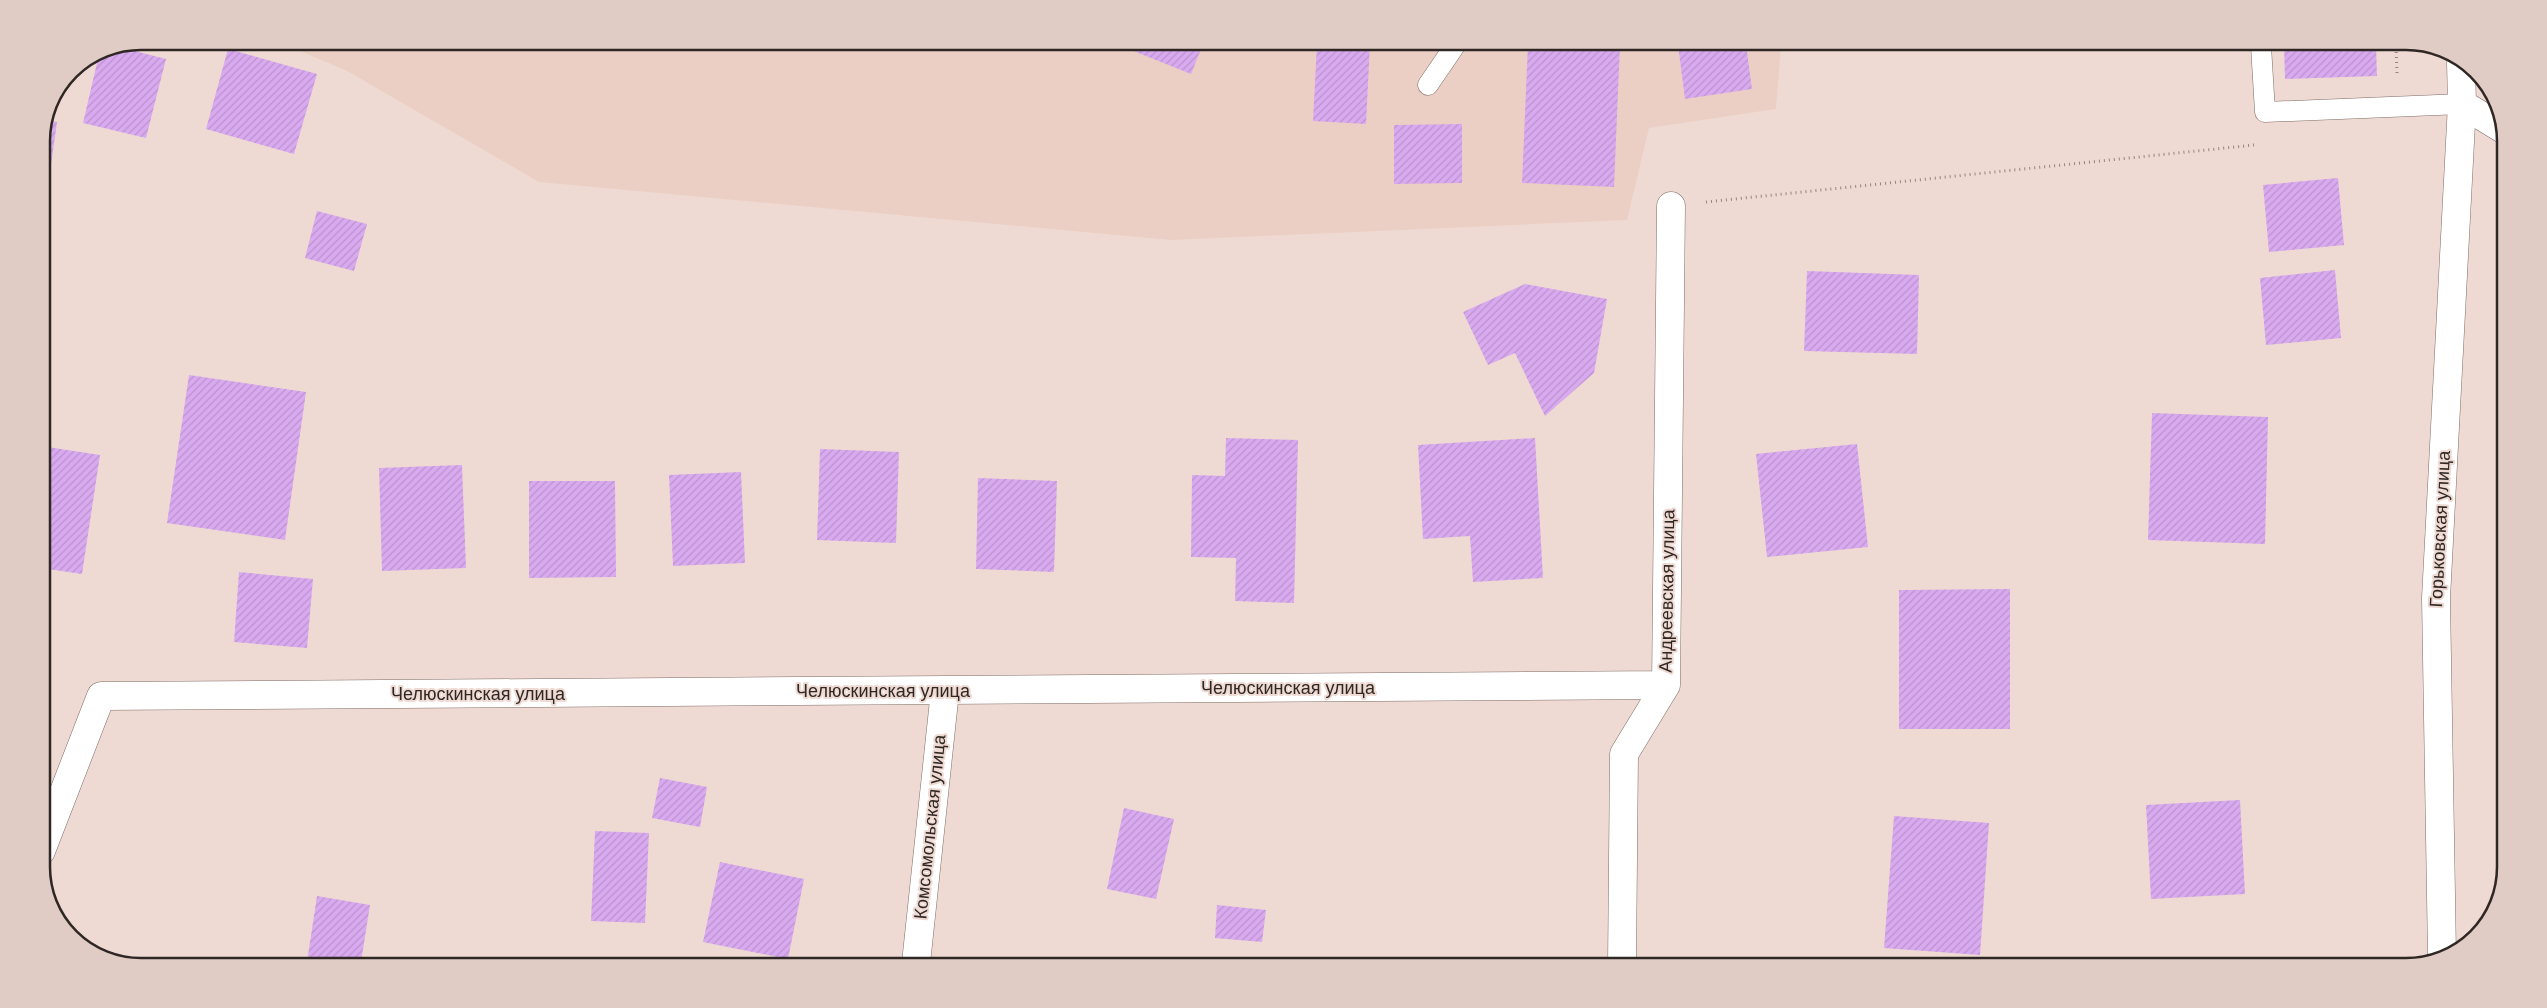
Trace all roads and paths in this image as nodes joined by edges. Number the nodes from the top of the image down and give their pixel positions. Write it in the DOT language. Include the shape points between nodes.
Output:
graph roads {
  1 [pos="1452,50"];
  2 [pos="2261,50"];
  3 [pos="2461,69"];
  4 [pos="1428,85"];
  5 [pos="2462,104"];
  6 [pos="2495,124"];
  7 [pos="2264,144"];
  8 [pos="1671,206"];
  9 [pos="1666,685"];
  10 [pos="945,691"];
  11 [pos="50,830"];
  12 [pos="2442,950"];
  13 [pos="917,958"];
  14 [pos="1622,958"];
  1 -- 4 [label="lane"];
  2 -- 5 [label="lane" via="2265,112"];
  3 -- 5 [label="street, Горьковская улица"];
  5 -- 6 [label="street"];
  5 -- 12 [label="street, Горьковская улица" via="2436,598"];
  7 -- 8 [label="path"];
  8 -- 9 [label="street, Андреевская улица"];
  9 -- 10 [label="street, Челюскинская улица"];
  9 -- 14 [label="street, Андреевская улица" via="1624,754"];
  10 -- 11 [label="street, Челюскинская улица" via="101,696"];
  10 -- 13 [label="street, Комсомольская улица"];
}
